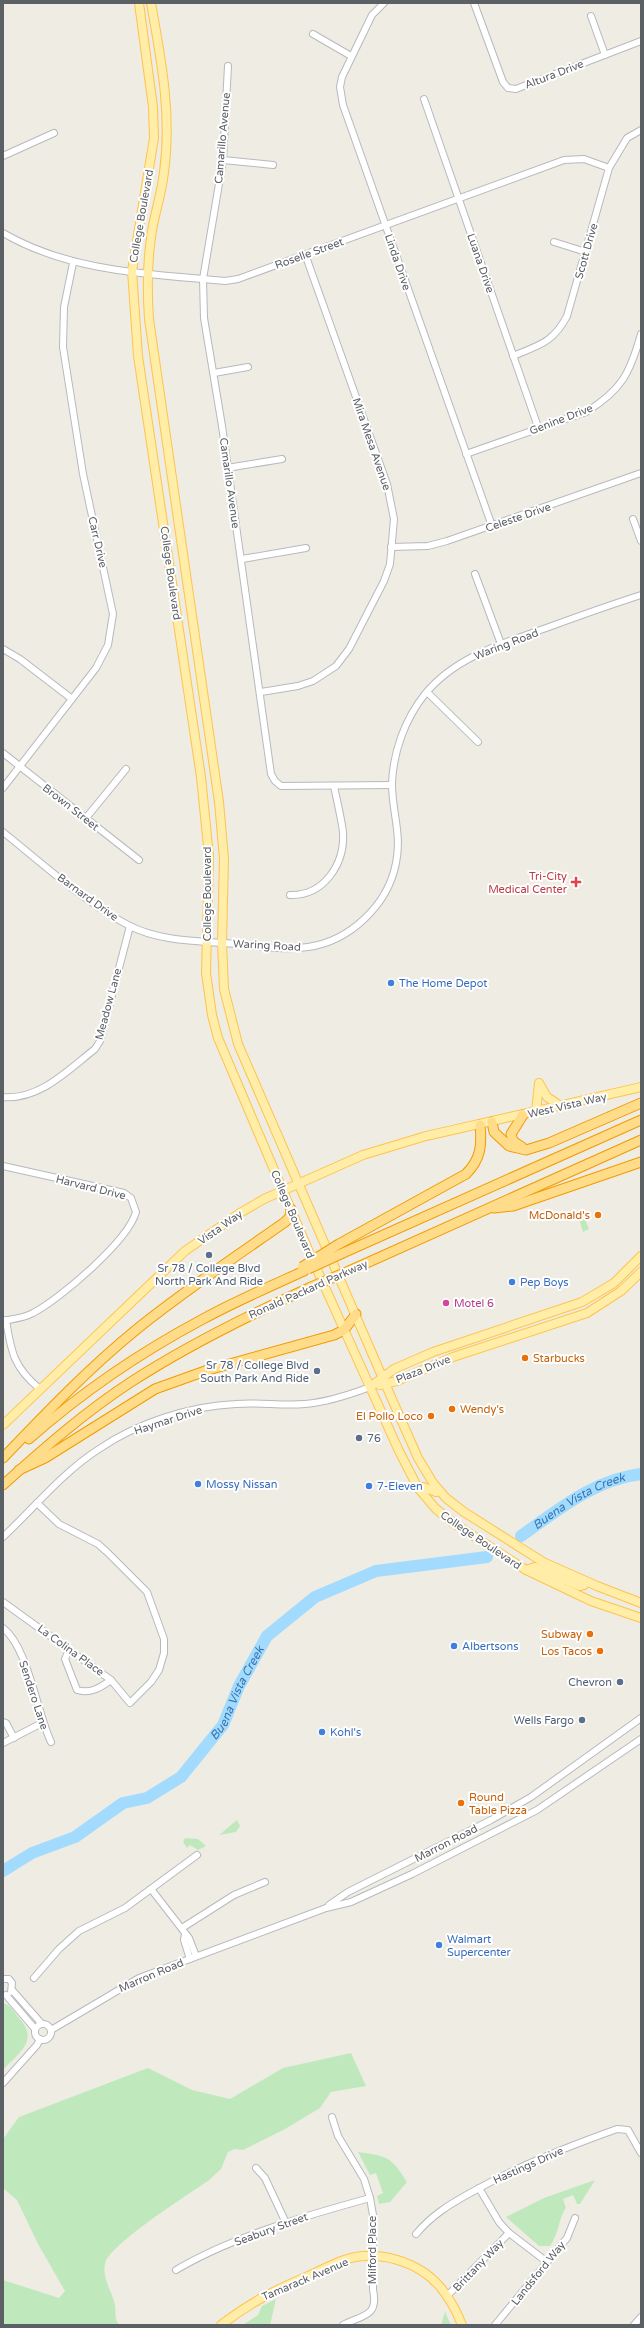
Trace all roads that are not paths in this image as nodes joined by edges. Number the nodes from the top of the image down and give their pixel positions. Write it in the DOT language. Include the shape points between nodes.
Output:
graph roads {
  1 [pos="139,3"];
  2 [pos="151,3"];
  3 [pos="384,3"];
  4 [pos="474,3"];
  5 [pos="591,16"];
  6 [pos="313,34"];
  7 [pos="641,42"];
  8 [pos="605,55"];
  9 [pos="351,56"];
  10 [pos="228,66"];
  11 [pos="424,98"];
  12 [pos="641,130"];
  13 [pos="54,133"];
  14 [pos="3,156"];
  15 [pos="223,160"];
  16 [pos="273,165"];
  17 [pos="609,168"];
  18 [pos="458,198"];
  19 [pos="385,225"];
  20 [pos="3,233"];
  21 [pos="554,242"];
  22 [pos="586,252"];
  23 [pos="305,254"];
  24 [pos="73,263"];
  25 [pos="132,271"];
  26 [pos="147,273"];
  27 [pos="203,279"];
  28 [pos="641,334"];
  29 [pos="513,356"];
  30 [pos="633,359"];
  31 [pos="641,361"];
  32 [pos="248,367"];
  33 [pos="214,373"];
  34 [pos="538,427"];
  35 [pos="466,454"];
  36 [pos="282,460"];
  37 [pos="227,468"];
  38 [pos="641,473"];
  39 [pos="633,519"];
  40 [pos="492,526"];
  41 [pos="641,541"];
  42 [pos="391,547"];
  43 [pos="306,548"];
  44 [pos="242,559"];
  45 [pos="475,574"];
  46 [pos="641,595"];
  47 [pos="501,644"];
  48 [pos="3,649"];
  49 [pos="261,692"];
  50 [pos="427,692"];
  51 [pos="72,699"];
  52 [pos="478,742"];
  53 [pos="3,753"];
  54 [pos="20,766"];
  55 [pos="126,769"];
  56 [pos="392,785"];
  57 [pos="334,786"];
  58 [pos="3,788"];
  59 [pos="86,818"];
  60 [pos="3,832"];
  61 [pos="139,860"];
  62 [pos="290,895"];
  63 [pos="130,926"];
  64 [pos="207,942"];
  65 [pos="222,943"];
  66 [pos="641,1087"];
  67 [pos="3,1097"];
  68 [pos="641,1103"];
  69 [pos="561,1106"];
  70 [pos="536,1112"];
  71 [pos="523,1115"];
  72 [pos="641,1120"];
  73 [pos="492,1122"];
  74 [pos="480,1125"];
  75 [pos="641,1140"];
  76 [pos="526,1150"];
  77 [pos="641,1162"];
  78 [pos="3,1166"];
  79 [pos="299,1182"];
  80 [pos="283,1190"];
  81 [pos="291,1209"];
  82 [pos="483,1210"];
  83 [pos="641,1256"];
  84 [pos="303,1269"];
  85 [pos="641,1272"];
  86 [pos="599,1293"];
  87 [pos="606,1303"];
  88 [pos="356,1314"];
  89 [pos="5,1320"];
  90 [pos="344,1330"];
  91 [pos="484,1335"];
  92 [pos="480,1348"];
  93 [pos="384,1381"];
  94 [pos="370,1387"];
  95 [pos="40,1389"];
  96 [pos="3,1425"];
  97 [pos="3,1458"];
  98 [pos="3,1461"];
  99 [pos="406,1468"];
  100 [pos="19,1470"];
  101 [pos="426,1473"];
  102 [pos="3,1484"];
  103 [pos="418,1488"];
  104 [pos="439,1491"];
  105 [pos="37,1503"];
  106 [pos="3,1537"];
  107 [pos="526,1570"];
  108 [pos="586,1582"];
  109 [pos="5,1602"];
  110 [pos="641,1603"];
  111 [pos="641,1618"];
  112 [pos="3,1628"];
  113 [pos="69,1650"];
  114 [pos="111,1680"];
  115 [pos="641,1718"];
  116 [pos="3,1722"];
  117 [pos="42,1723"];
  118 [pos="14,1738"];
  119 [pos="641,1739"];
  120 [pos="51,1742"];
  121 [pos="3,1744"];
  122 [pos="197,1855"];
  123 [pos="265,1882"];
  124 [pos="151,1889"];
  125 [pos="326,1908"];
  126 [pos="184,1931"];
  127 [pos="193,1958"];
  128 [pos="34,1978"];
  129 [pos="3,1979"];
  130 [pos="12,1990"];
  131 [pos="5,1995"];
  132 [pos="41,2023"];
  133 [pos="35,2029"];
  134 [pos="51,2030"];
  135 [pos="40,2039"];
  136 [pos="3,2083"];
  137 [pos="332,2117"];
  138 [pos="641,2153"];
  139 [pos="256,2168"];
  140 [pos="479,2188"];
  141 [pos="370,2198"];
  142 [pos="575,2218"];
  143 [pos="286,2223"];
  144 [pos="509,2233"];
  145 [pos="416,2234"];
  146 [pos="373,2256"];
  147 [pos="547,2262"];
  148 [pos="176,2270"];
  149 [pos="447,2296"];
  150 [pos="641,2317"];
  151 [pos="221,2325"];
  152 [pos="343,2325"];
  153 [pos="462,2325"];
  154 [pos="495,2325"];
  155 [pos="634,2325"];
  1 -- 25 [label="main road, College Boulevard" via="153,107 154,138"];
  2 -- 26 [label="main road, College Boulevard" via="163,68 168,127 164,172"];
  3 -- 9 [label="street, Linda Drive" via="372,15"];
  4 -- 8 [label="street, Altura Drive" via="503,82 508,88 516,89"];
  5 -- 8 [label="street"];
  6 -- 9 [label="street"];
  7 -- 8 [label="street, Altura Drive"];
  9 -- 19 [label="street, Linda Drive" via="340,87 343,105"];
  10 -- 15 [label="street, Camarillo Avenue"];
  11 -- 18 [label="street, Luana Drive"];
  12 -- 17 [label="street, Scott Drive" via="627,138"];
  13 -- 14 [label="street"];
  15 -- 16 [label="street"];
  15 -- 27 [label="street, Camarillo Avenue"];
  17 -- 18 [label="street, Roselle Street" via="584,159 564,160"];
  17 -- 22 [label="street, Scott Drive"];
  18 -- 19 [label="street, Roselle Street"];
  18 -- 29 [label="street, Luana Drive"];
  19 -- 23 [label="street, Roselle Street"];
  19 -- 35 [label="street, Linda Drive"];
  20 -- 24 [label="street, Roselle Street" via="24,245"];
  21 -- 22 [label="street"];
  22 -- 29 [label="street, Scott Drive" via="567,316 559,331 547,341"];
  23 -- 27 [label="street, Roselle Street" via="238,279"];
  23 -- 42 [label="street, Mira Mesa Avenue" via="388,484 394,519"];
  24 -- 25 [label="street, Roselle Street"];
  24 -- 51 [label="street, Carr Drive" via="64,307 63,347 83,474 113,614 108,644 96,668"];
  25 -- 26 [label="street, Roselle Street"];
  25 -- 64 [label="main road, College Boulevard" via="138,356 201,777 209,856"];
  26 -- 27 [label="street, Roselle Street"];
  26 -- 65 [label="main road, College Boulevard" via="150,331 219,802 224,859"];
  27 -- 33 [label="street, Camarillo Avenue" via="204,318"];
  28 -- 30 [label="street, Genine Drive"];
  29 -- 34 [label="street, Luana Drive"];
  30 -- 31 [label="street"];
  30 -- 34 [label="street, Genine Drive" via="621,383 601,403 586,412"];
  32 -- 33 [label="street"];
  33 -- 37 [label="street, Camarillo Avenue"];
  34 -- 35 [label="street, Genine Drive"];
  35 -- 40 [label="street, Linda Drive"];
  36 -- 37 [label="street"];
  37 -- 44 [label="street, Camarillo Avenue"];
  38 -- 40 [label="street, Celeste Drive"];
  39 -- 41 [label="street"];
  40 -- 42 [label="street, Celeste Drive" via="428,546"];
  42 -- 49 [label="street, Mira Mesa Avenue" via="390,564 384,581 349,649 336,666 314,681"];
  43 -- 44 [label="street"];
  44 -- 49 [label="street, Camarillo Avenue"];
  45 -- 47 [label="street"];
  46 -- 47 [label="street, Waring Road"];
  47 -- 50 [label="street, Waring Road" via="449,670"];
  48 -- 51 [label="street"];
  49 -- 57 [label="street, Camarillo Avenue" via="271,774 275,781 281,786"];
  50 -- 52 [label="street"];
  50 -- 56 [label="street, Waring Road" via="406,725 397,750"];
  51 -- 54 [label="street, Carr Drive"];
  53 -- 54 [label="street, Brown Street"];
  54 -- 58 [label="street, Carr Drive"];
  54 -- 59 [label="street, Brown Street"];
  55 -- 59 [label="street"];
  56 -- 57 [label="street, Camarillo Avenue"];
  56 -- 65 [label="street, Waring Road" via="399,831 396,864 388,889 364,920 336,938 308,947"];
  57 -- 62 [label="street" via="343,833 342,851 334,873 314,891"];
  59 -- 61 [label="street, Brown Street"];
  60 -- 63 [label="street, Barnard Drive" via="103,910"];
  63 -- 64 [label="street, Barnard Drive" via="156,936"];
  63 -- 67 [label="street, Meadow Lane" via="98,1045 42,1090 18,1097"];
  64 -- 65 [label="street, Waring Road"];
  64 -- 80 [label="main road, College Boulevard" via="206,973 218,1038"];
  65 -- 79 [label="main road, College Boulevard" via="224,989 238,1044"];
  66 -- 69 [label="main road, West Vista Way"];
  68 -- 76 [label="highway" via="549,1143"];
  69 -- 70 [label="main road, West Vista Way"];
  69 -- 70 [label="main road" via="547,1097 539,1083"];
  70 -- 71 [label="main road, West Vista Way"];
  71 -- 73 [label="main road, West Vista Way"];
  71 -- 76 [label="highway" via="511,1134 513,1141"];
  72 -- 84 [label="highway, Ronald Packard Parkway, bridge"];
  73 -- 74 [label="main road, Vista Way"];
  73 -- 76 [label="highway" via="494,1132 509,1146"];
  74 -- 79 [label="main road, Vista Way" via="426,1136 363,1155"];
  74 -- 84 [label="highway, bridge" via="480,1155 466,1174 339,1244"];
  75 -- 82 [label="highway, Ronald Packard Parkway"];
  77 -- 82 [label="highway" via="513,1206"];
  78 -- 89 [label="street, Harvard Drive" via="124,1193 131,1198 136,1212 120,1238 78,1280 33,1313"];
  79 -- 80 [label="main road, Vista Way"];
  79 -- 88 [label="main road, College Boulevard"];
  80 -- 81 [label="main road, College Boulevard"];
  80 -- 95 [label="main road, Vista Way" via="240,1213 185,1251"];
  81 -- 90 [label="main road, College Boulevard"];
  81 -- 97 [label="highway" via="290,1217 285,1222 136,1330 51,1408"];
  82 -- 100 [label="highway, Ronald Packard Parkway, bridge" via="206,1337 130,1383 68,1428"];
  83 -- 86 [label="main road, Plaza Drive" via="614,1283"];
  84 -- 98 [label="highway, Ronald Packard Parkway" via="204,1318 139,1356 80,1397"];
  85 -- 87 [label="main road, Plaza Drive"];
  86 -- 87 [label="main road"];
  86 -- 91 [label="main road, Plaza Drive" via="568,1308"];
  87 -- 92 [label="main road, Plaza Drive" via="572,1319"];
  88 -- 90 [label="highway"];
  88 -- 93 [label="main road, College Boulevard"];
  89 -- 95 [label="street" via="20,1370"];
  90 -- 94 [label="main road, College Boulevard"];
  90 -- 100 [label="highway" via="202,1372 155,1389 46,1458"];
  91 -- 92 [label="main road"];
  91 -- 93 [label="main road, Plaza Drive" via="394,1369"];
  92 -- 93 [label="main road, Plaza Drive" via="397,1381"];
  93 -- 94 [label="main road, Plaza Drive"];
  93 -- 101 [label="main road, College Boulevard"];
  94 -- 99 [label="main road, College Boulevard"];
  94 -- 105 [label="street, Haymar Drive" via="332,1400 305,1404 235,1404 209,1407 141,1427 98,1449"];
  95 -- 96 [label="main road, Vista Way"];
  99 -- 101 [label="main road" via="417,1468"];
  99 -- 103 [label="main road, College Boulevard"];
  100 -- 102 [label="highway, Ronald Packard Parkway"];
  101 -- 104 [label="main road, College Boulevard"];
  103 -- 104 [label="main road"];
  103 -- 107 [label="main road, College Boulevard" via="436,1510"];
  104 -- 108 [label="main road, College Boulevard" via="464,1512 520,1549"];
  105 -- 106 [label="street, Haymar Drive"];
  105 -- 114 [label="street, La Colina Place" via="59,1524 98,1544 147,1592 164,1639 164,1653 159,1670 130,1703"];
  107 -- 108 [label="main road" via="535,1567 579,1586"];
  107 -- 111 [label="main road, College Boulevard" via="591,1601"];
  108 -- 110 [label="main road, College Boulevard"];
  109 -- 113 [label="street, La Colina Place"];
  112 -- 117 [label="street, Sendero Lane" via="11,1634 20,1654 41,1710"];
  113 -- 114 [label="street, La Colina Place"];
  113 -- 114 [label="street" via="65,1660 77,1690 95,1690"];
  115 -- 125 [label="street, Marron Road" via="526,1799 490,1821 348,1892"];
  116 -- 118 [label="street"];
  117 -- 118 [label="street"];
  117 -- 120 [label="street, Sendero Lane"];
  118 -- 121 [label="street"];
  119 -- 125 [label="street, Marron Road" via="537,1810 392,1884 351,1902"];
  122 -- 124 [label="street"];
  123 -- 126 [label="street" via="234,1895"];
  124 -- 126 [label="street"];
  124 -- 128 [label="street" via="125,1908 80,1932"];
  125 -- 127 [label="street, Marron Road"];
  126 -- 127 [label="street" via="189,1938"];
  127 -- 134 [label="street, Marron Road" via="139,1978"];
  129 -- 130 [label="street" via="11,1981"];
  130 -- 131 [label="street"];
  130 -- 132 [label="street"];
  131 -- 133 [label="street"];
  132 -- 133 [label="street"];
  132 -- 134 [label="street" via="48,2025"];
  133 -- 135 [label="street" via="35,2035"];
  134 -- 135 [label="street" via="49,2037"];
  135 -- 136 [label="street"];
  137 -- 141 [label="street, Milford Place" via="338,2136 364,2179"];
  138 -- 140 [label="street, Hastings Drive" via="628,2130 617,2129 543,2156"];
  139 -- 143 [label="street" via="265,2178"];
  140 -- 144 [label="street" via="499,2222"];
  140 -- 145 [label="street, Hastings Drive" via="437,2212"];
  141 -- 143 [label="street, Seabury Street"];
  141 -- 146 [label="street, Milford Place" via="373,2214"];
  142 -- 147 [label="street, Landsford Way" via="567,2238"];
  143 -- 148 [label="street, Seabury Street" via="199,2256"];
  144 -- 147 [label="street"];
  144 -- 149 [label="street, Brittany Way"];
  146 -- 149 [label="main road, Tamarack Avenue" via="396,2259 416,2268"];
  146 -- 151 [label="main road, Tamarack Avenue" via="344,2260 266,2294 249,2303"];
  146 -- 152 [label="street, Milford Place" via="372,2290 375,2301 372,2309 366,2315"];
  147 -- 154 [label="street, Landsford Way"];
  149 -- 153 [label="main road, Tamarack Avenue"];
  150 -- 155 [label="street"];
}
